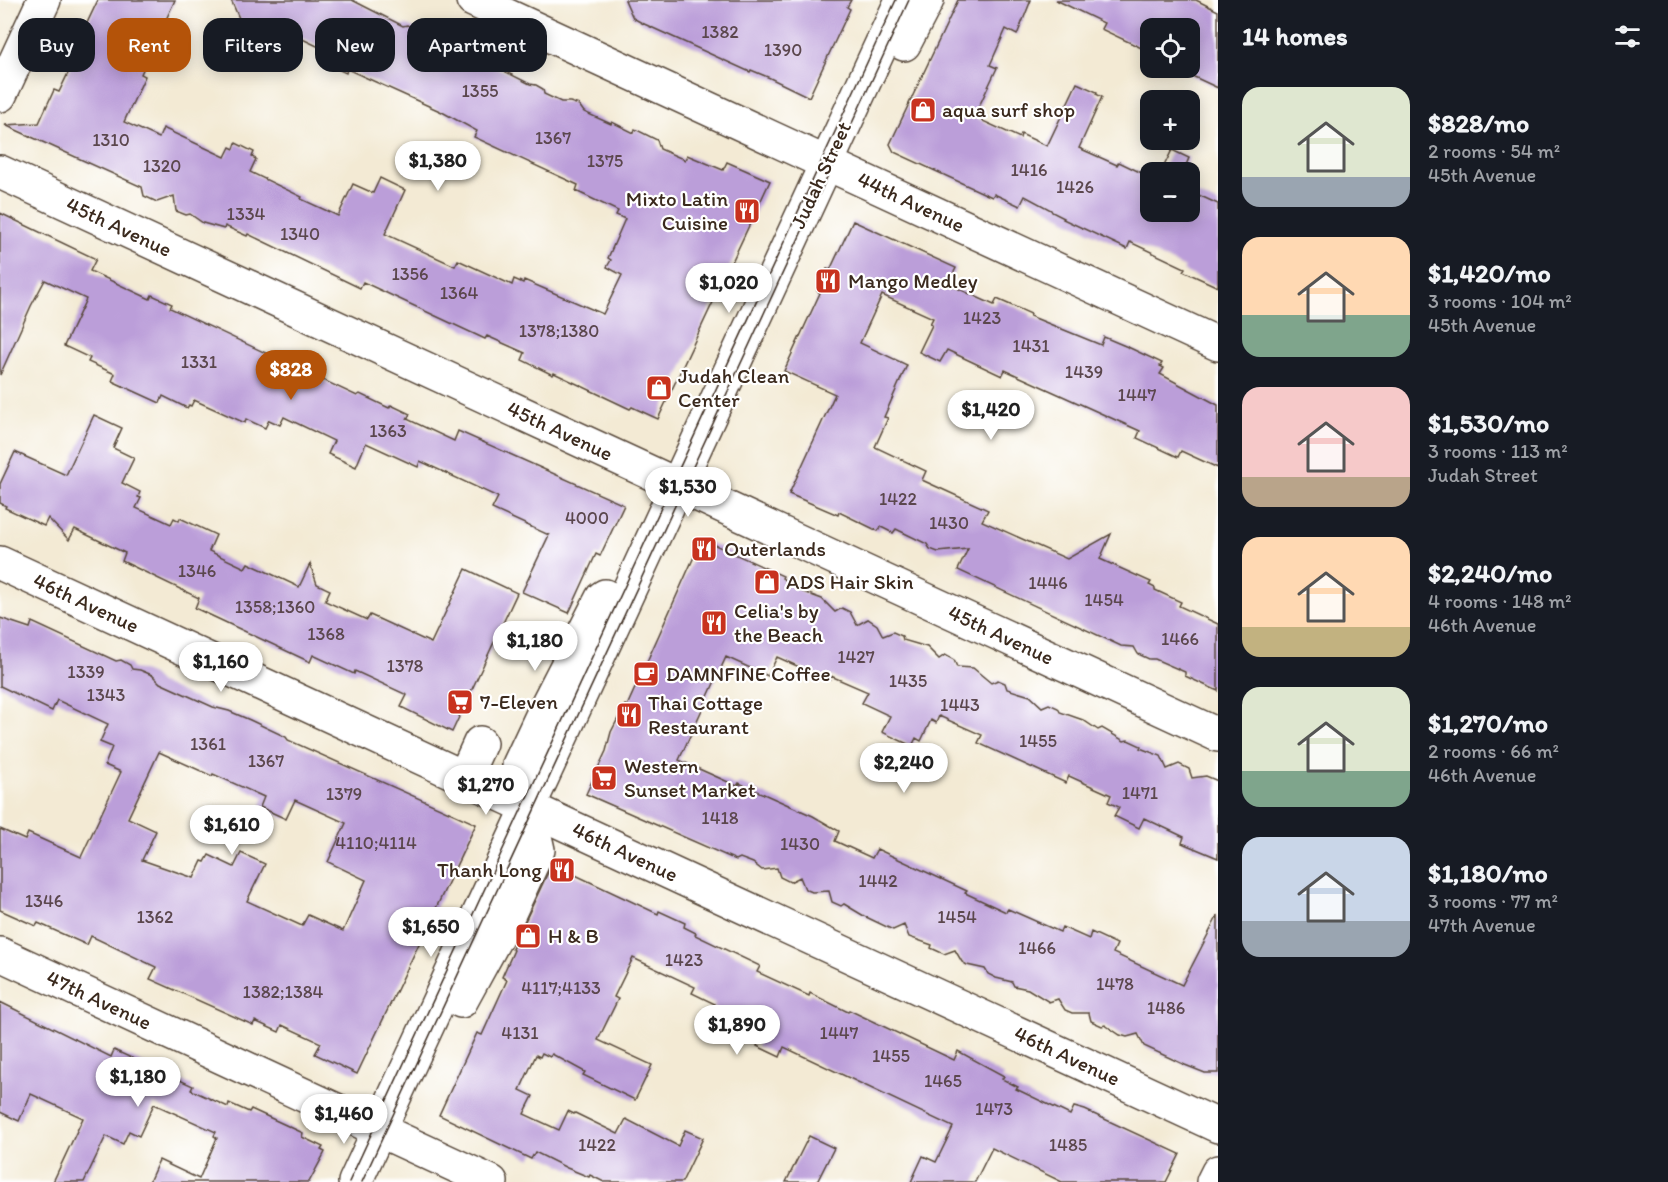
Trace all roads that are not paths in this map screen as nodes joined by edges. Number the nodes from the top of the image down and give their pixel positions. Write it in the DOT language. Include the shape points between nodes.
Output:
graph roads {
  1 [pos="44,0"];
  2 [pos="473,0"];
  3 [pos="902,0"];
  4 [pos="927,0"];
  5 [pos="871,68"];
  6 [pos="0,95"];
  7 [pos="826,164"];
  8 [pos="0,172"];
  9 [pos="1218,344"];
  10 [pos="678,485"];
  11 [pos="0,563"];
  12 [pos="636,576"];
  13 [pos="1218,735"];
  14 [pos="480,744"];
  15 [pos="464,778"];
  16 [pos="529,807"];
  17 [pos="0,954"];
  18 [pos="1218,1126"];
  19 [pos="380,1130"];
  20 [pos="1218,1172"];
  21 [pos="355,1182"];
  22 [pos="491,1182"];
  23 [pos="1214,1182"];
  1 -- 6 [label="street"];
  2 -- 7 [label="street, 44th Avenue"];
  3 -- 5 [label="street, Judah Street"];
  4 -- 5 [label="street, Judah Street" via="904,44"];
  5 -- 7 [label="street, Judah Street"];
  7 -- 9 [label="street, 44th Avenue"];
  7 -- 10 [label="street, Judah Street"];
  8 -- 10 [label="street, 45th Avenue"];
  10 -- 12 [label="street, Judah Street"];
  10 -- 13 [label="street, 45th Avenue"];
  11 -- 15 [label="street, 46th Avenue"];
  12 -- 16 [label="street, Judah Street"];
  12 -- 16 [label="street" via="602,598 575,632 519,765"];
  14 -- 15 [label="street"];
  15 -- 16 [label="street, 46th Avenue"];
  16 -- 18 [label="street, 46th Avenue"];
  16 -- 19 [label="street, Judah Street"];
  17 -- 19 [label="street, 47th Avenue"];
  19 -- 21 [label="street, Judah Street"];
  19 -- 22 [label="street, 47th Avenue"];
  20 -- 23 [label="street"];
}
